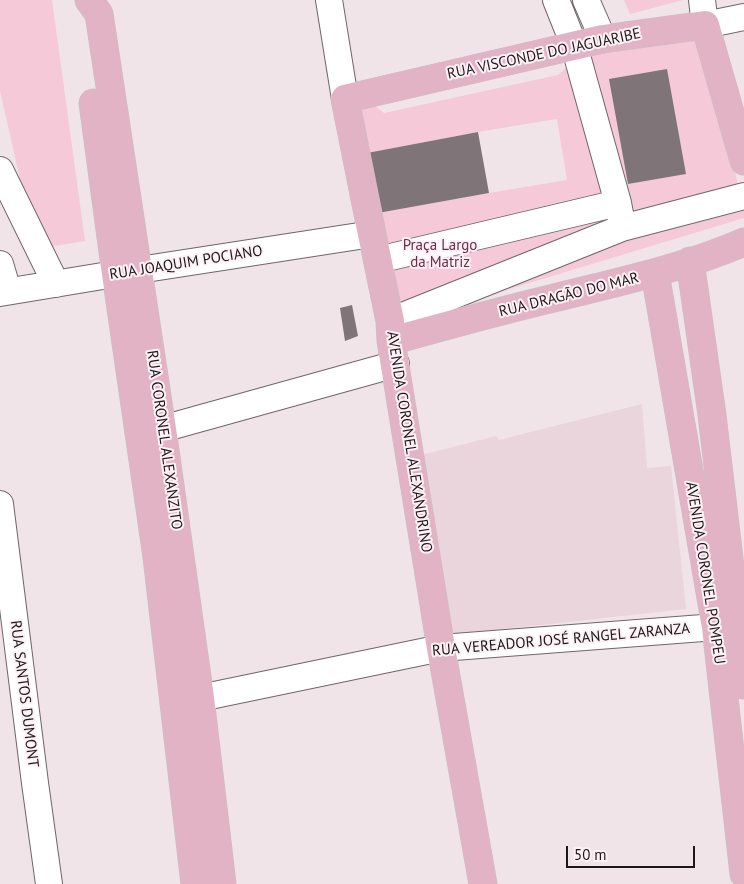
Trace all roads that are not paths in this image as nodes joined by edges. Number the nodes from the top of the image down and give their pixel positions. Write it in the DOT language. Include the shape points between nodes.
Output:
graph roads {
  1 [pos="88,0"];
  2 [pos="329,0"];
  3 [pos="556,0"];
  4 [pos="586,0"];
  5 [pos="704,13"];
  6 [pos="744,18"];
  7 [pos="603,39"];
  8 [pos="574,45"];
  9 [pos="346,99"];
  10 [pos="744,162"];
  11 [pos="0,170"];
  12 [pos="744,196"];
  13 [pos="620,215"];
  14 [pos="372,234"];
  15 [pos="744,242"];
  16 [pos="378,260"];
  17 [pos="690,261"];
  18 [pos="0,264"];
  19 [pos="127,272"];
  20 [pos="656,273"];
  21 [pos="56,284"];
  22 [pos="4,292"];
  23 [pos="392,342"];
  24 [pos="151,432"];
  25 [pos="0,504"];
  26 [pos="732,625"];
  27 [pos="441,648"];
  28 [pos="744,684"];
  29 [pos="200,698"];
  30 [pos="173,700"];
  31 [pos="211,789"];
  32 [pos="184,791"];
  33 [pos="744,874"];
  34 [pos="49,884"];
  35 [pos="195,884"];
  36 [pos="222,884"];
  37 [pos="483,884"];
  1 -- 19 [label="main road, RUA CORONEL ALEXANZITO" via="99,14 124,186"];
  2 -- 9 [label="street, AVENIDA CORONEL ALEXANDRINO"];
  3 -- 8 [label="street"];
  4 -- 7 [label="street"];
  5 -- 6 [label="street, RUA VISCONDE DO JAGUARIBE"];
  5 -- 7 [label="main road, RUA VISCONDE DO JAGUARIBE"];
  5 -- 10 [label="main road"];
  7 -- 8 [label="main road, RUA VISCONDE DO JAGUARIBE"];
  8 -- 9 [label="main road, RUA VISCONDE DO JAGUARIBE"];
  8 -- 13 [label="street"];
  9 -- 14 [label="main road, AVENIDA CORONEL ALEXANDRINO"];
  11 -- 21 [label="street"];
  12 -- 13 [label="street"];
  13 -- 16 [label="street"];
  13 -- 23 [label="street"];
  14 -- 16 [label="main road, AVENIDA CORONEL ALEXANDRINO"];
  14 -- 19 [label="street, RUA JOAQUIM POCIANO"];
  15 -- 17 [label="main road, RUA DRAGÃO DO MAR"];
  16 -- 23 [label="main road, AVENIDA CORONEL ALEXANDRINO"];
  17 -- 20 [label="main road, RUA DRAGÃO DO MAR"];
  17 -- 26 [label="main road, AVENIDA CORONEL POMPEU" via="714,425"];
  18 -- 22 [label="street"];
  19 -- 21 [label="street, RUA JOAQUIM POCIANO"];
  19 -- 24 [label="main road, RUA CORONEL ALEXANZITO"];
  20 -- 23 [label="main road, RUA DRAGÃO DO MAR"];
  20 -- 26 [label="main road, AVENIDA CORONEL POMPEU"];
  21 -- 22 [label="street, RUA JOAQUIM POCIANO"];
  23 -- 24 [label="street, RUA DRAGÃO DO MAR"];
  23 -- 27 [label="main road, AVENIDA CORONEL ALEXANDRINO"];
  24 -- 29 [label="main road, RUA CORONEL ALEXANZITO"];
  24 -- 30 [label="main road, RUA CORONEL ALEXANZITO" via="157,557"];
  25 -- 34 [label="street, RUA SANTOS DUMONT"];
  26 -- 27 [label="street, RUA VEREADOR JOSÉ RANGEL ZARANZA"];
  26 -- 28 [label="main road, AVENIDA CORONEL POMPEU"];
  26 -- 33 [label="main road, AVENIDA CORONEL POMPEU"];
  27 -- 29 [label="street, RUA VEREADOR JOSÉ RANGEL ZARANZA"];
  27 -- 37 [label="main road, AVENIDA CORONEL ALEXANDRINO"];
  29 -- 30 [label="street, RUA VEREADOR JOSÉ RANGEL ZARANZA"];
  29 -- 31 [label="main road, RUA CORONEL ALEXANZITO"];
  30 -- 32 [label="main road, RUA CORONEL ALEXANZITO"];
  31 -- 32 [label="main road"];
  31 -- 36 [label="main road, RUA CORONEL ALEXANZITO"];
  32 -- 35 [label="main road, RUA CORONEL ALEXANZITO"];
}
